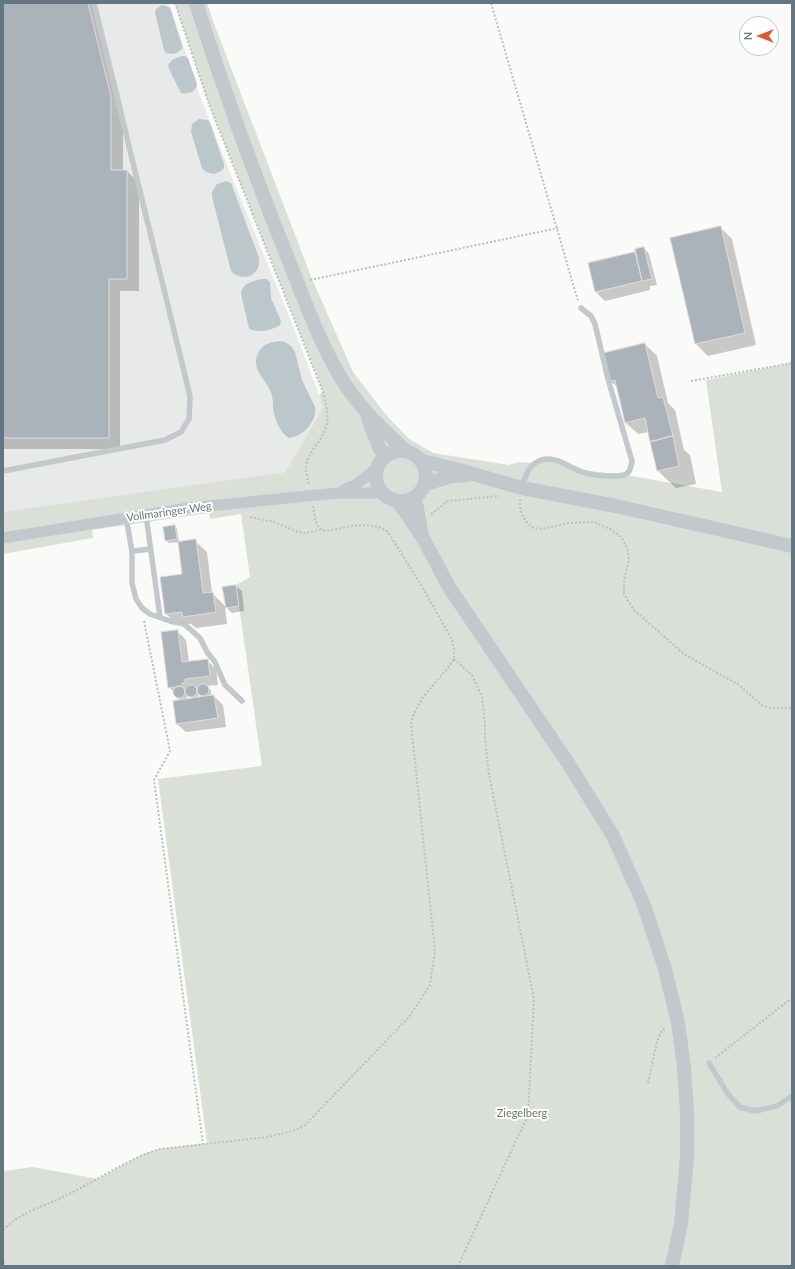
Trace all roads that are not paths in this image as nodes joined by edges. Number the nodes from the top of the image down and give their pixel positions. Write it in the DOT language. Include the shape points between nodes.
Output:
graph roads {
  1 [pos="94,3"];
  2 [pos="196,3"];
  3 [pos="581,308"];
  4 [pos="366,413"];
  5 [pos="404,450"];
  6 [pos="422,461"];
  7 [pos="381,462"];
  8 [pos="3,471"];
  9 [pos="472,474"];
  10 [pos="425,484"];
  11 [pos="522,488"];
  12 [pos="382,492"];
  13 [pos="337,493"];
  14 [pos="415,497"];
  15 [pos="398,501"];
  16 [pos="146,515"];
  17 [pos="126,518"];
  18 [pos="3,538"];
  19 [pos="423,538"];
  20 [pos="792,546"];
  21 [pos="151,549"];
  22 [pos="132,551"];
  23 [pos="160,617"];
  24 [pos="242,701"];
  25 [pos="709,1062"];
  26 [pos="792,1096"];
  27 [pos="672,1266"];
  1 -- 8 [label="lane" via="190,396 189,419 181,432 165,440"];
  2 -- 4 [label="street" via="258,184 297,282 323,344 341,378"];
  3 -- 11 [label="lane" via="591,316 595,324 632,462 631,468 626,475 600,476 582,472 550,459 541,460 528,470"];
  4 -- 5 [label="street"];
  4 -- 7 [label="street" via="379,447"];
  5 -- 6 [label="street" via="412,452"];
  5 -- 7 [label="street" via="397,450"];
  6 -- 9 [label="street"];
  6 -- 10 [label="street" via="426,472"];
  7 -- 12 [label="street" via="376,476"];
  7 -- 13 [label="street, Vollmaringer Weg" via="357,484"];
  9 -- 10 [label="street" via="452,476"];
  9 -- 11 [label="street"];
  10 -- 14 [label="street"];
  11 -- 20 [label="street" via="616,506"];
  12 -- 13 [label="street, Vollmaringer Weg"];
  12 -- 15 [label="street"];
  13 -- 16 [label="street, Vollmaringer Weg" via="189,508"];
  14 -- 15 [label="street"];
  14 -- 19 [label="street"];
  15 -- 19 [label="street"];
  16 -- 17 [label="street, Vollmaringer Weg"];
  16 -- 21 [label="lane"];
  17 -- 18 [label="street, Vollmaringer Weg"];
  17 -- 22 [label="lane"];
  19 -- 27 [label="street" via="449,587 570,766 613,836 644,905 666,969 678,1023 687,1103 687,1156 681,1224"];
  21 -- 22 [label="lane"];
  21 -- 23 [label="lane"];
  22 -- 23 [label="lane" via="132,583 136,599 142,608"];
  23 -- 24 [label="lane" via="184,624 200,638 225,685"];
  25 -- 26 [label="lane" via="728,1094 740,1107 755,1111 777,1106"];
}
